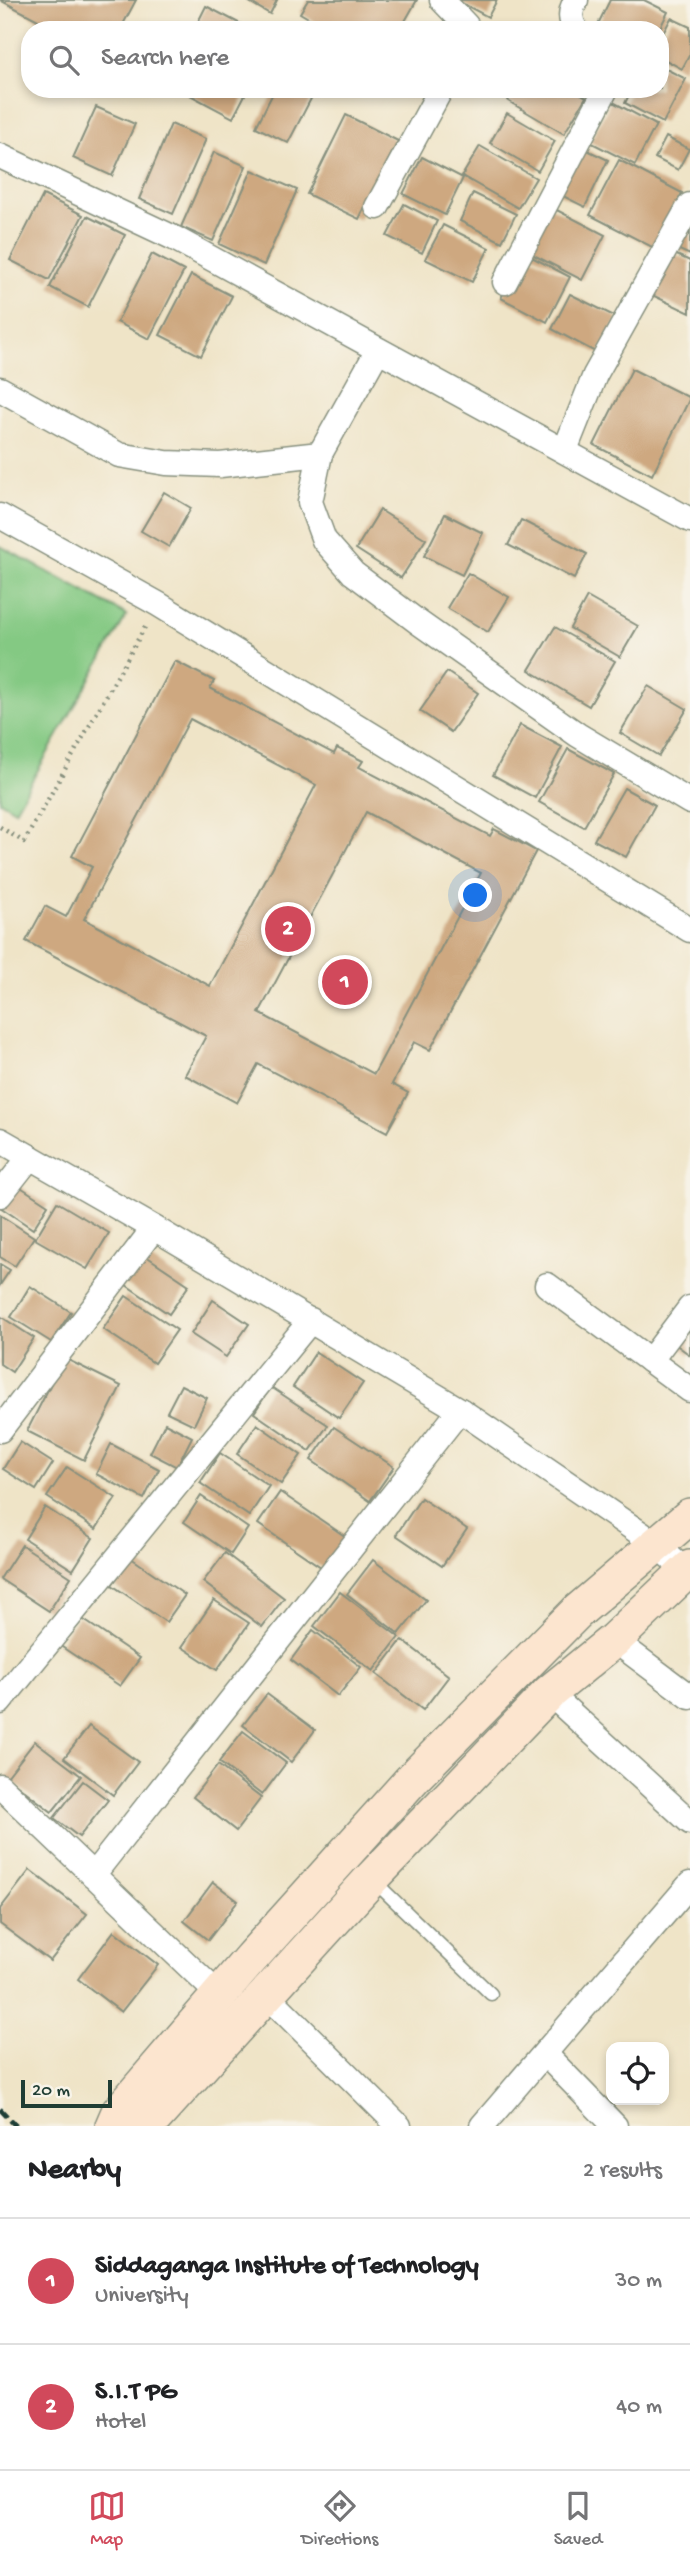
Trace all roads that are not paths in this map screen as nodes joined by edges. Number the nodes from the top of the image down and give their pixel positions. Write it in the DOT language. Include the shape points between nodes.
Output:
graph roads {
  1 [pos="442,0"];
  2 [pos="576,0"];
  3 [pos="462,21"];
  4 [pos="571,21"];
  5 [pos="436,98"];
  6 [pos="602,98"];
  7 [pos="0,156"];
  8 [pos="690,205"];
  9 [pos="377,208"];
  10 [pos="505,282"];
  11 [pos="378,350"];
  12 [pos="0,389"];
  13 [pos="565,450"];
  14 [pos="320,454"];
  15 [pos="0,516"];
  16 [pos="690,520"];
  17 [pos="690,802"];
  18 [pos="690,930"];
  19 [pos="0,1140"];
  20 [pos="30,1157"];
  21 [pos="0,1195"];
  22 [pos="154,1228"];
  23 [pos="547,1285"];
  24 [pos="690,1308"];
  25 [pos="311,1321"];
  26 [pos="650,1361"];
  27 [pos="690,1390"];
  28 [pos="460,1410"];
  29 [pos="0,1430"];
  30 [pos="690,1516"];
  31 [pos="656,1544"];
  32 [pos="688,1570"];
  33 [pos="614,1640"];
  34 [pos="549,1693"];
  35 [pos="690,1697"];
  36 [pos="0,1702"];
  37 [pos="0,1786"];
  38 [pos="690,1822"];
  39 [pos="93,1875"];
  40 [pos="371,1879"];
  41 [pos="689,1888"];
  42 [pos="491,1994"];
  43 [pos="219,1995"];
  44 [pos="267,1995"];
  45 [pos="545,2053"];
  46 [pos="128,2123"];
  47 [pos="399,2126"];
  48 [pos="482,2126"];
  49 [pos="615,2126"];
  1 -- 3 [label="street"];
  2 -- 4 [label="street"];
  5 -- 9 [label="street"];
  6 -- 10 [label="street"];
  7 -- 11 [label="street" via="174,238"];
  8 -- 13 [label="street" via="595,375"];
  11 -- 13 [label="street"];
  11 -- 14 [label="street"];
  12 -- 14 [label="street" via="119,455 220,465"];
  13 -- 16 [label="street"];
  14 -- 17 [label="street" via="310,502 324,541 353,573 578,735"];
  15 -- 18 [label="street" via="158,604"];
  19 -- 20 [label="street"];
  20 -- 21 [label="street"];
  20 -- 22 [label="street"];
  22 -- 25 [label="street"];
  22 -- 29 [label="street"];
  23 -- 26 [label="street"];
  24 -- 26 [label="street"];
  25 -- 28 [label="street"];
  25 -- 36 [label="street"];
  26 -- 27 [label="street"];
  28 -- 31 [label="street"];
  28 -- 39 [label="street"];
  30 -- 31 [label="street"];
  31 -- 32 [label="street"];
  31 -- 43 [label="street" via="577,1612 415,1776"];
  32 -- 33 [label="street"];
  33 -- 34 [label="street"];
  33 -- 35 [label="street"];
  34 -- 38 [label="street"];
  34 -- 40 [label="street"];
  37 -- 39 [label="street"];
  39 -- 43 [label="street"];
  40 -- 42 [label="lane"];
  40 -- 44 [label="street"];
  41 -- 45 [label="street"];
  43 -- 46 [label="street"];
  44 -- 46 [label="street"];
  44 -- 47 [label="street"];
  45 -- 48 [label="street"];
  45 -- 49 [label="street"];
}
